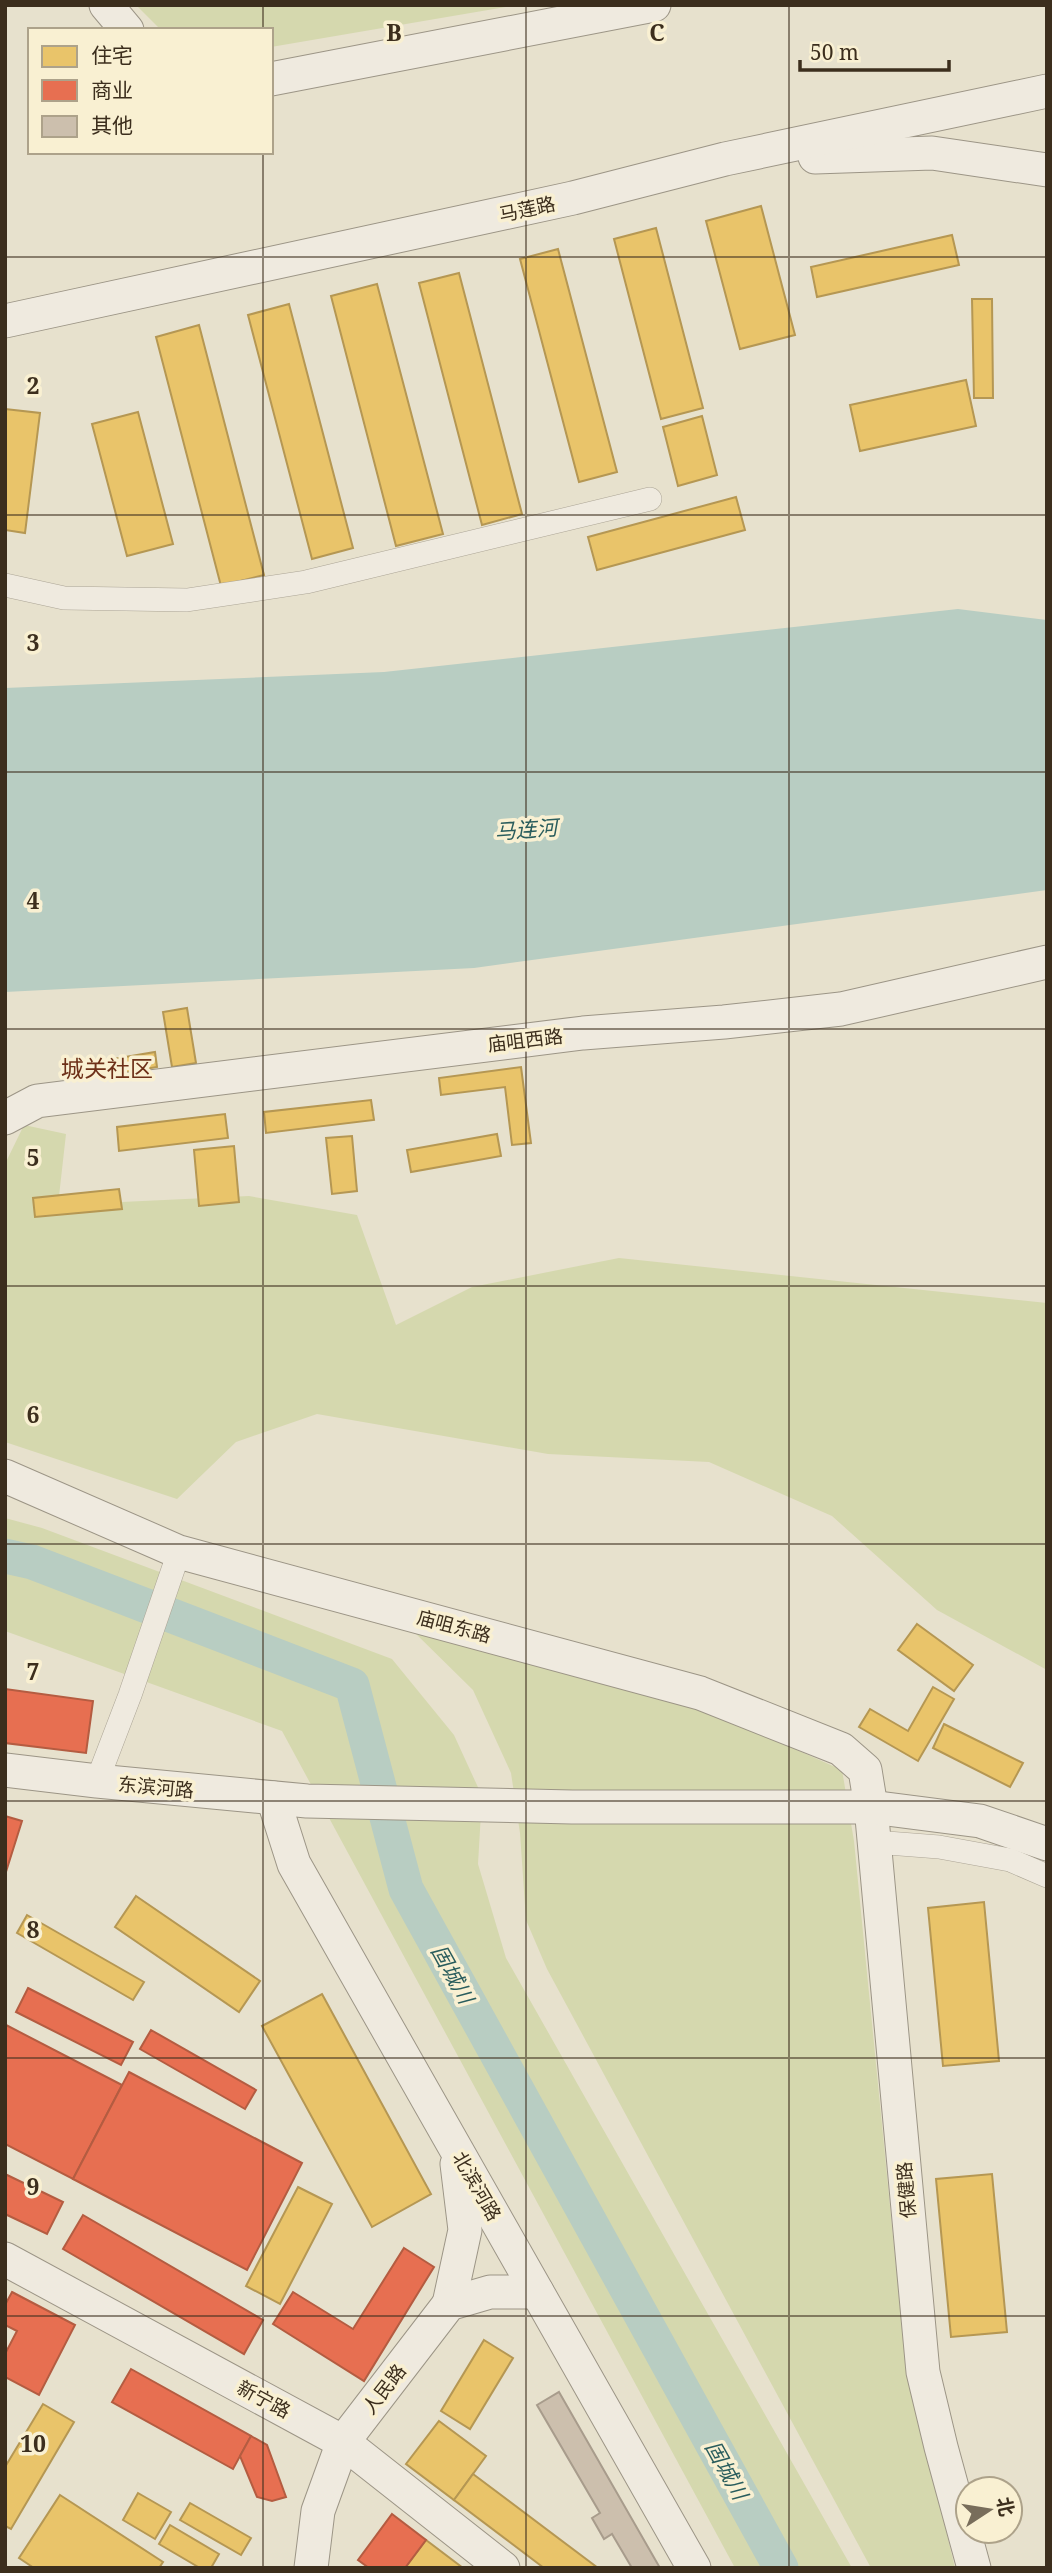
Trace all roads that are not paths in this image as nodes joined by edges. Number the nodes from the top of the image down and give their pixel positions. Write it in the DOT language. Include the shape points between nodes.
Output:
graph roads {
  1 [pos="106,5"];
  2 [pos="654,5"];
  3 [pos="125,28"];
  4 [pos="273,79"];
  5 [pos="1047,91"];
  6 [pos="725,159"];
  7 [pos="1047,170"];
  8 [pos="5,321"];
  9 [pos="650,499"];
  10 [pos="5,585"];
  11 [pos="1047,962"];
  12 [pos="5,1118"];
  13 [pos="5,1476"];
  14 [pos="174,1565"];
  15 [pos="5,1770"];
  16 [pos="97,1781"];
  17 [pos="273,1798"];
  18 [pos="871,1807"];
  19 [pos="874,1843"];
  20 [pos="1047,1844"];
  21 [pos="1047,1876"];
  22 [pos="455,2147"];
  23 [pos="5,2259"];
  24 [pos="537,2292"];
  25 [pos="449,2304"];
  26 [pos="343,2442"];
  27 [pos="311,2568"];
  28 [pos="503,2568"];
  29 [pos="694,2568"];
  30 [pos="974,2568"];
  1 -- 3 [label="street"];
  2 -- 4 [label="street"];
  5 -- 6 [label="street, 马莲路"];
  6 -- 7 [label="street" via="932,153"];
  6 -- 8 [label="street, 马莲路" via="573,198"];
  9 -- 10 [label="street" via="306,582 187,600 64,598"];
  11 -- 12 [label="street, 庙咀西路" via="841,1009 583,1032 37,1101"];
  13 -- 14 [label="street, 庙咀东路"];
  14 -- 16 [label="street"];
  14 -- 18 [label="street, 庙咀东路" via="700,1693 841,1749 864,1770"];
  15 -- 16 [label="street, 东滨河路"];
  16 -- 17 [label="street, 东滨河路"];
  17 -- 18 [label="street, 东滨河路" via="493,1806"];
  17 -- 22 [label="street, 北滨河路" via="294,1864"];
  18 -- 19 [label="street, 保健路"];
  18 -- 20 [label="street, 东滨河路" via="980,1821"];
  19 -- 21 [label="street" via="939,1847 1010,1860"];
  19 -- 30 [label="street, 保健路" via="923,2372"];
  22 -- 24 [label="street, 北滨河路"];
  22 -- 25 [label="street" via="465,2230"];
  23 -- 26 [label="street, 新宁路"];
  24 -- 25 [label="street" via="490,2292"];
  24 -- 29 [label="street, 北滨河路"];
  25 -- 26 [label="street, 人民路"];
  26 -- 27 [label="street, 人民路" via="318,2511"];
  26 -- 28 [label="street, 新宁路"];
}
